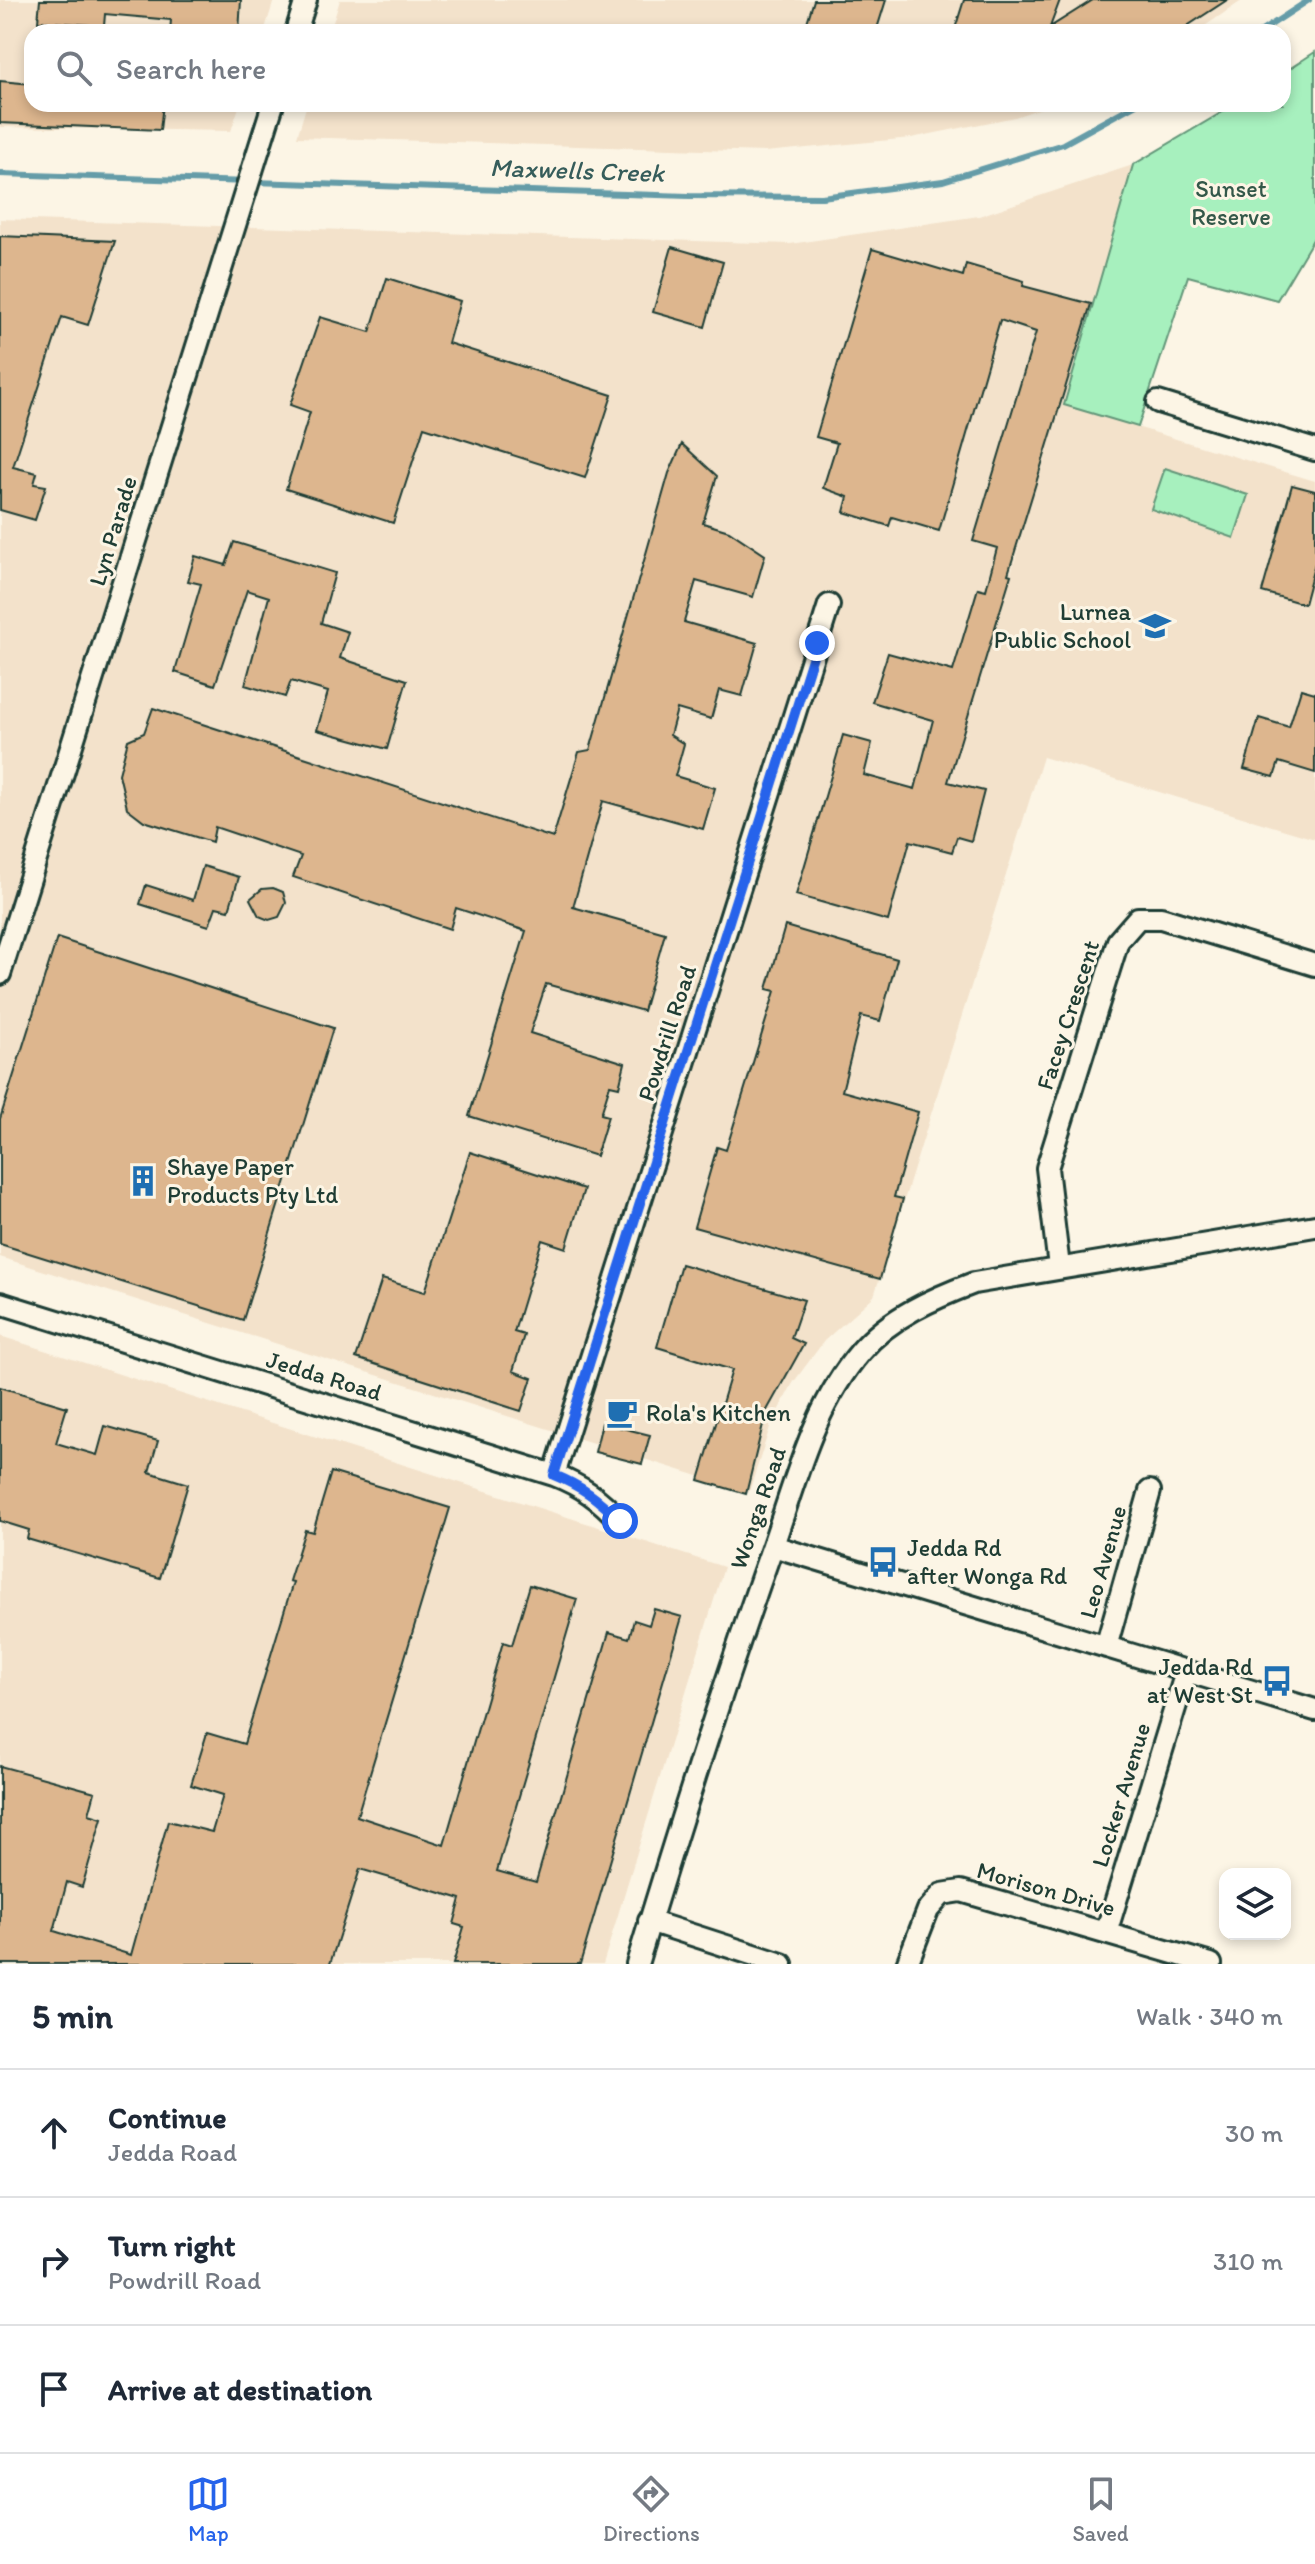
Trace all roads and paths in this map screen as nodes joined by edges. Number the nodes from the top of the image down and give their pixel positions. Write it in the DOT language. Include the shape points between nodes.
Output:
graph roads {
  1 [pos="306,0"];
  2 [pos="298,24"];
  3 [pos="270,112"];
  4 [pos="1158,402"];
  5 [pos="1315,450"];
  6 [pos="829,605"];
  7 [pos="1315,965"];
  8 [pos="0,974"];
  9 [pos="1315,1226"];
  10 [pos="1059,1267"];
  11 [pos="0,1303"];
  12 [pos="554,1475"];
  13 [pos="1150,1491"];
  14 [pos="620,1521"];
  15 [pos="773,1546"];
  16 [pos="1106,1647"];
  17 [pos="1186,1672"];
  18 [pos="1315,1710"];
  19 [pos="649,1921"];
  20 [pos="1106,1933"];
  21 [pos="637,1964"];
  22 [pos="782,1964"];
  23 [pos="907,1964"];
  24 [pos="1211,1964"];
  1 -- 2 [label="street"];
  3 -- 8 [label="street, Lyn Parade"];
  4 -- 5 [label="street"];
  6 -- 12 [label="street, Powdrill Road"];
  7 -- 10 [label="street, Facey Crescent" via="1161,918 1138,918 1118,941 1047,1168"];
  9 -- 10 [label="street, Wonga Road"];
  10 -- 15 [label="street, Wonga Road" via="974,1283 937,1297 863,1349 829,1393"];
  11 -- 12 [label="street, Jedda Road"];
  12 -- 14 [label="street, Jedda Road" via="582,1487"];
  13 -- 16 [label="street, Leo Avenue"];
  15 -- 16 [label="street"];
  15 -- 19 [label="street, Wonga Road"];
  16 -- 17 [label="street"];
  17 -- 18 [label="street"];
  17 -- 20 [label="street, Locker Avenue"];
  19 -- 21 [label="street, Wonga Road"];
  19 -- 22 [label="street"];
  20 -- 23 [label="street, Morison Drive" via="961,1891 942,1894 928,1910"];
  20 -- 24 [label="street, Morison Drive"];
}
